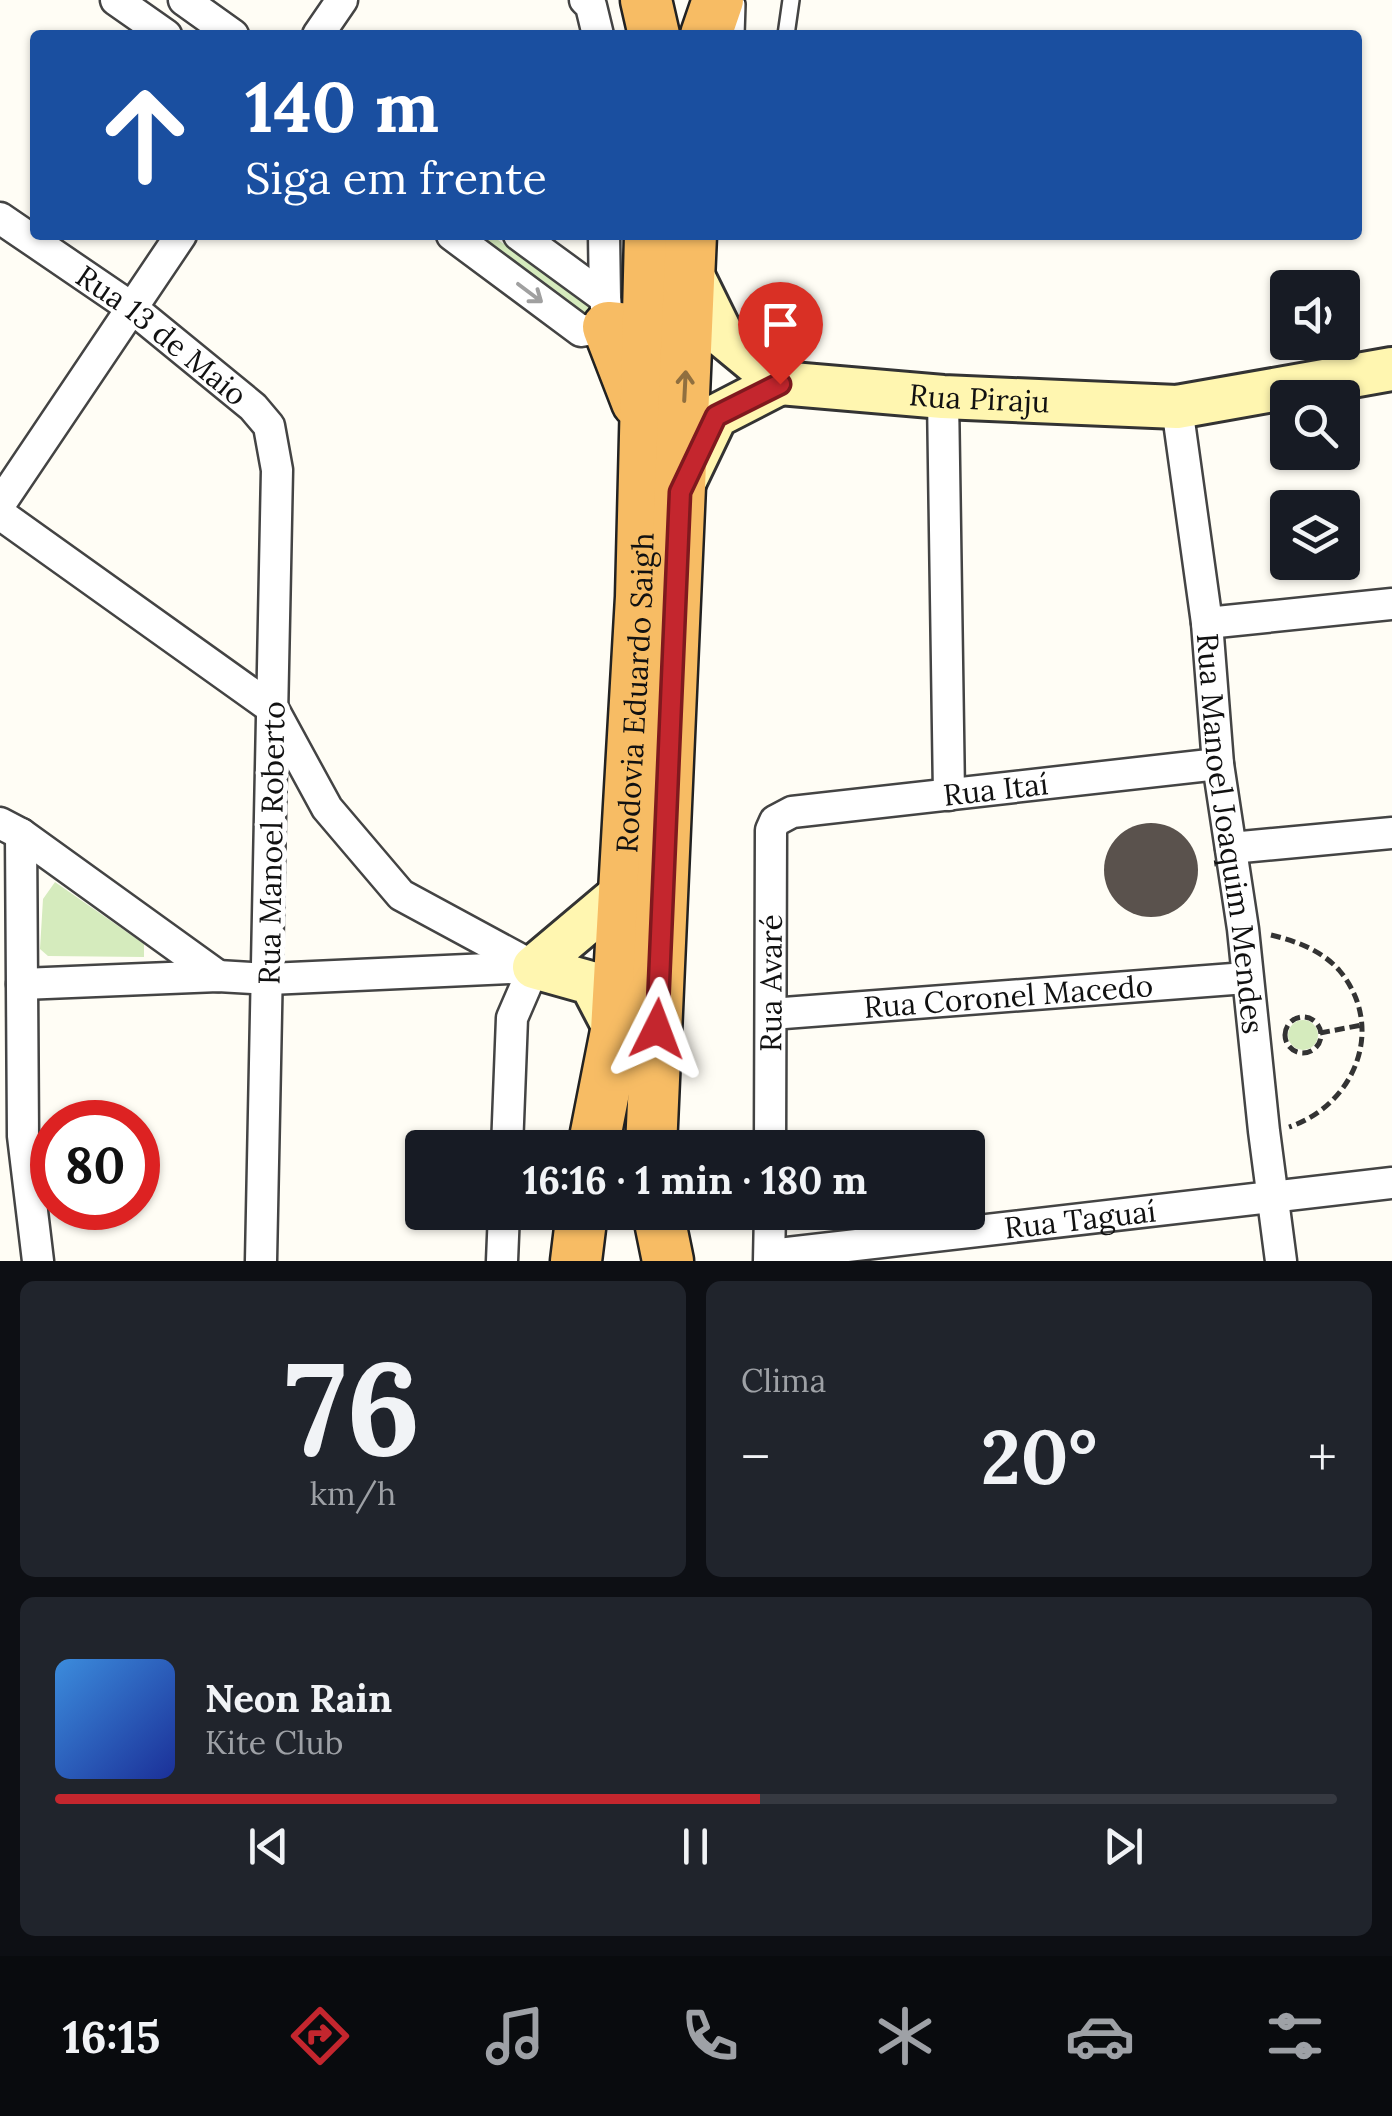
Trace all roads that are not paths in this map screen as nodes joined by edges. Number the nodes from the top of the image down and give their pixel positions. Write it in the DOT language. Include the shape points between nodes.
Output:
graph roads {
  1 [pos="116,0"];
  2 [pos="184,0"];
  3 [pos="342,0"];
  4 [pos="585,0"];
  5 [pos="646,0"];
  6 [pos="718,0"];
  7 [pos="738,0"];
  8 [pos="791,0"];
  9 [pos="159,30"];
  10 [pos="226,30"];
  11 [pos="321,30"];
  12 [pos="597,30"];
  13 [pos="653,30"];
  14 [pos="708,30"];
  15 [pos="736,30"];
  16 [pos="787,30"];
  17 [pos="0,218"];
  18 [pos="30,238"];
  19 [pos="32,240"];
  20 [pos="179,240"];
  21 [pos="467,240"];
  22 [pos="525,240"];
  23 [pos="605,240"];
  24 [pos="648,240"];
  25 [pos="691,252"];
  26 [pos="132,308"];
  27 [pos="620,319"];
  28 [pos="1392,369"];
  29 [pos="780,384"];
  30 [pos="943,398"];
  31 [pos="1177,407"];
  32 [pos="269,426"];
  33 [pos="680,492"];
  34 [pos="0,504"];
  35 [pos="0,514"];
  36 [pos="1392,604"];
  37 [pos="1207,624"];
  38 [pos="273,709"];
  39 [pos="1218,764"];
  40 [pos="949,795"];
  41 [pos="775,821"];
  42 [pos="11,828"];
  43 [pos="1392,832"];
  44 [pos="1231,848"];
  45 [pos="623,892"];
  46 [pos="534,967"];
  47 [pos="218,976"];
  48 [pos="1246,978"];
  49 [pos="268,979"];
  50 [pos="22,984"];
  51 [pos="772,1014"];
  52 [pos="616,1031"];
  53 [pos="508,1130"];
  54 [pos="597,1130"];
  55 [pos="652,1130"];
  56 [pos="770,1130"];
  57 [pos="12,1137"];
  58 [pos="1392,1183"];
  59 [pos="1273,1196"];
  60 [pos="503,1230"];
  61 [pos="580,1230"];
  62 [pos="647,1230"];
  63 [pos="662,1230"];
  64 [pos="770,1230"];
  65 [pos="770,1258"];
  66 [pos="38,1261"];
  67 [pos="261,1261"];
  68 [pos="502,1261"];
  69 [pos="576,1261"];
  70 [pos="644,1261"];
  71 [pos="668,1261"];
  72 [pos="1281,1261"];
  1 -- 9 [label="street"];
  2 -- 10 [label="street"];
  3 -- 11 [label="street"];
  4 -- 12 [label="street"];
  5 -- 13 [label="highway"];
  6 -- 14 [label="highway"];
  7 -- 15 [label="lane"];
  8 -- 16 [label="lane"];
  17 -- 18 [label="street, Rua 13 de Maio"];
  19 -- 26 [label="street, Rua 13 de Maio"];
  20 -- 26 [label="street"];
  21 -- 27 [label="street, one-way" via="581,331"];
  22 -- 27 [label="street"];
  23 -- 27 [label="street"];
  24 -- 27 [label="highway, Rodovia Eduardo Saigh"];
  25 -- 29 [label="main road" via="722,335"];
  33 -- 25 [label="highway, Rodovia Eduardo Saigh, one-way"];
  26 -- 32 [label="street, Rua 13 de Maio"];
  26 -- 34 [label="street"];
  27 -- 45 [label="highway, Rodovia Eduardo Saigh" via="645,424"];
  28 -- 31 [label="main road, Rua Piraju"];
  29 -- 30 [label="main road, Rua Piraju"];
  29 -- 33 [label="main road" via="716,416"];
  30 -- 31 [label="main road, Rua Piraju"];
  30 -- 40 [label="street"];
  31 -- 37 [label="street, Rua Manoel Joaquim Mendes"];
  32 -- 38 [label="street, Rua Manoel Roberto" via="277,470"];
  33 -- 55 [label="highway, Rodovia Eduardo Saigh"];
  35 -- 38 [label="street"];
  36 -- 37 [label="street"];
  37 -- 39 [label="street, Rua Manoel Joaquim Mendes"];
  38 -- 46 [label="street" via="327,808 401,896"];
  38 -- 49 [label="street, Rua Manoel Roberto"];
  39 -- 40 [label="street, Rua Itaí"];
  39 -- 44 [label="street, Rua Manoel Joaquim Mendes"];
  40 -- 41 [label="street, Rua Itaí" via="792,812"];
  41 -- 51 [label="street, Rua Avaré"];
  42 -- 47 [label="street"];
  42 -- 50 [label="street"];
  43 -- 44 [label="street"];
  44 -- 48 [label="street, Rua Manoel Joaquim Mendes"];
  45 -- 46 [label="main road"];
  45 -- 52 [label="highway, Rodovia Eduardo Saigh"];
  46 -- 49 [label="street"];
  46 -- 52 [label="main road" via="591,983"];
  46 -- 53 [label="street" via="512,1018"];
  47 -- 49 [label="street"];
  47 -- 50 [label="street"];
  48 -- 51 [label="street, Rua Coronel Macedo"];
  48 -- 59 [label="street, Rua Manoel Joaquim Mendes"];
  49 -- 67 [label="street, Rua Manoel Roberto"];
  50 -- 57 [label="street"];
  51 -- 56 [label="street, Rua Avaré"];
  52 -- 54 [label="highway, Rodovia Eduardo Saigh"];
  57 -- 66 [label="street"];
  58 -- 59 [label="street, Rua Taguaí"];
  59 -- 65 [label="street, Rua Taguaí"];
  59 -- 72 [label="street, Rua Manoel Joaquim Mendes"];
  60 -- 68 [label="street"];
  61 -- 69 [label="highway"];
  62 -- 70 [label="highway"];
  63 -- 71 [label="highway"];
  64 -- 65 [label="street"];
}
